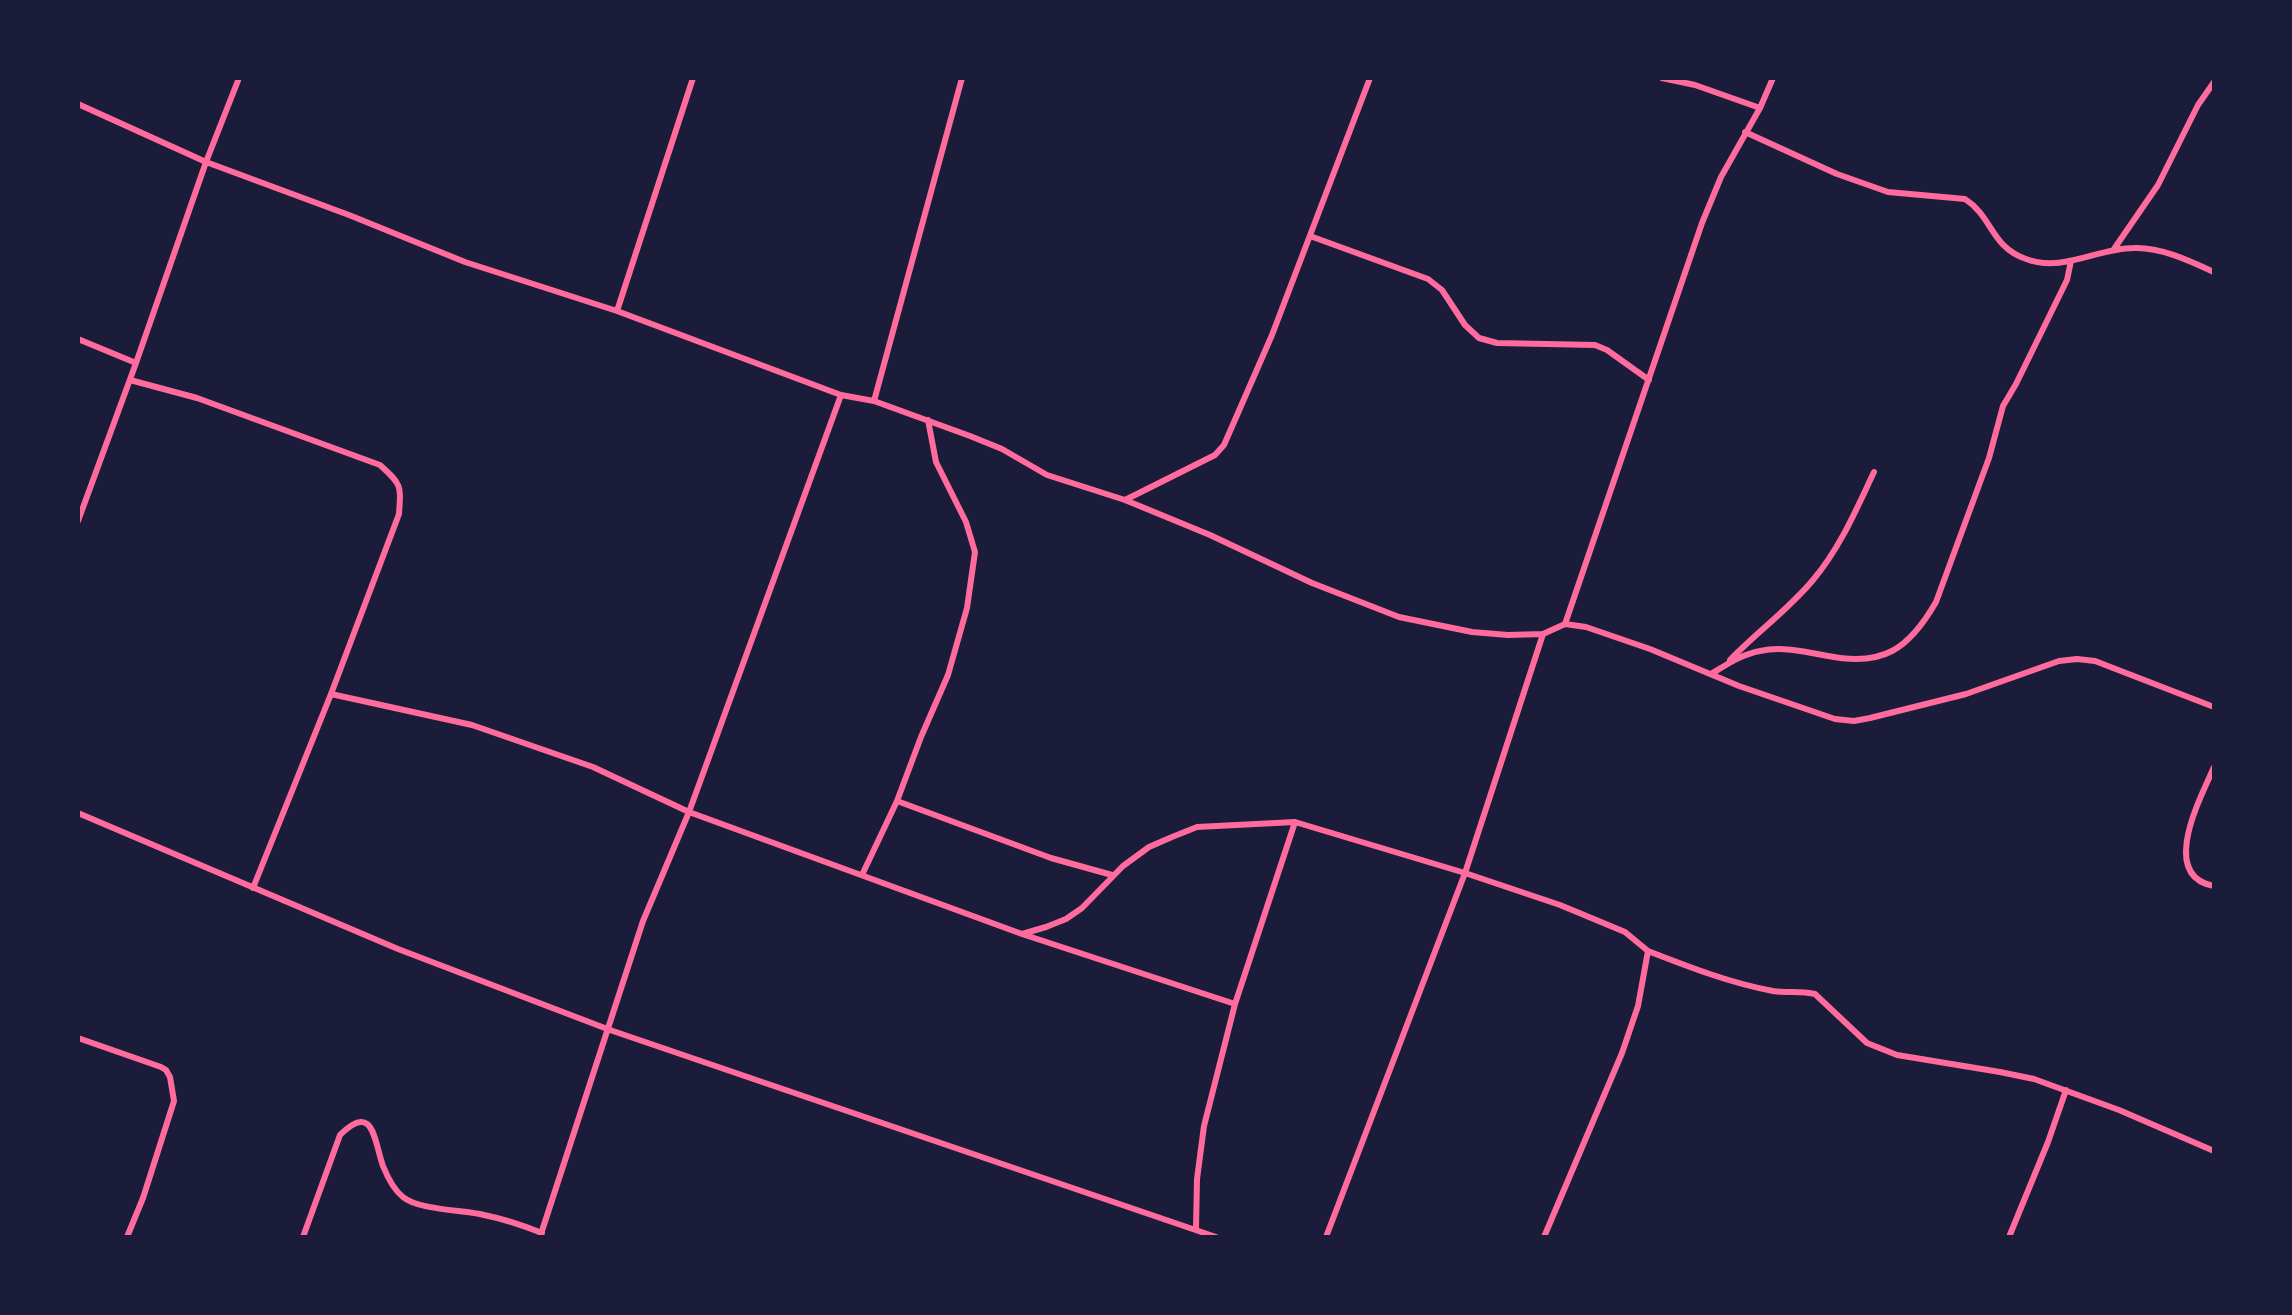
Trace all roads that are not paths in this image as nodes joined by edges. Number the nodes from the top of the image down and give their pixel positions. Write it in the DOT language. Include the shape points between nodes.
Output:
graph roads {
  1 [pos="239,78"];
  2 [pos="693,78"];
  3 [pos="962,78"];
  4 [pos="1370,78"];
  5 [pos="1662,78"];
  6 [pos="1773,78"];
  7 [pos="2214,82"];
  8 [pos="78,104"];
  9 [pos="1760,108"];
  10 [pos="1745,132"];
  11 [pos="206,162"];
  12 [pos="1310,236"];
  13 [pos="2114,249"];
  14 [pos="2071,261"];
  15 [pos="2214,272"];
  16 [pos="617,311"];
  17 [pos="78,339"];
  18 [pos="136,363"];
  19 [pos="130,380"];
  20 [pos="1649,380"];
  21 [pos="841,395"];
  22 [pos="874,401"];
  23 [pos="928,420"];
  24 [pos="1874,472"];
  25 [pos="1125,500"];
  26 [pos="78,521"];
  27 [pos="1565,624"];
  28 [pos="1543,634"];
  29 [pos="1728,662"];
  30 [pos="1711,674"];
  31 [pos="331,694"];
  32 [pos="2214,707"];
  33 [pos="2214,768"];
  34 [pos="897,801"];
  35 [pos="689,812"];
  36 [pos="78,813"];
  37 [pos="1294,822"];
  38 [pos="1466,873"];
  39 [pos="862,875"];
  40 [pos="1112,875"];
  41 [pos="2214,886"];
  42 [pos="253,888"];
  43 [pos="1022,934"];
  44 [pos="1648,951"];
  45 [pos="1235,1004"];
  46 [pos="609,1030"];
  47 [pos="78,1038"];
  48 [pos="2066,1090"];
  49 [pos="2214,1151"];
  50 [pos="1196,1228"];
  51 [pos="541,1235"];
  52 [pos="127,1237"];
  53 [pos="303,1237"];
  54 [pos="1216,1237"];
  55 [pos="1326,1237"];
  56 [pos="1544,1237"];
  57 [pos="2009,1237"];
  1 -- 11 [label="street"];
  2 -- 16 [label="street"];
  3 -- 22 [label="street"];
  4 -- 12 [label="street"];
  5 -- 9 [label="street"];
  6 -- 9 [label="street"];
  7 -- 13 [label="street" via="2198,105 2158,185"];
  8 -- 11 [label="street"];
  9 -- 10 [label="street"];
  10 -- 14 [label="street" via="1837,174 1888,192 1965,199 1984,217 2005,248 2041,264"];
  10 -- 20 [label="street" via="1702,223"];
  11 -- 16 [label="street" via="465,262"];
  11 -- 18 [label="street"];
  12 -- 20 [label="street" via="1428,279 1442,290 1465,326 1479,338 1497,344 1595,345"];
  12 -- 25 [label="street" via="1224,445 1215,455"];
  13 -- 14 [label="street"];
  13 -- 15 [label="street" via="2157,251"];
  14 -- 29 [label="street" via="2067,280 2003,406 1985,469 1936,602 1924,624 1893,653 1879,658 1856,660 1806,651 1760,651"];
  16 -- 21 [label="street"];
  17 -- 18 [label="street"];
  18 -- 19 [label="street"];
  19 -- 26 [label="street"];
  19 -- 31 [label="street" via="197,398 380,465 401,488 399,514"];
  20 -- 27 [label="street"];
  21 -- 22 [label="street"];
  21 -- 35 [label="street"];
  22 -- 23 [label="street"];
  23 -- 25 [label="street" via="1002,449 1047,475"];
  23 -- 34 [label="street" via="936,462 966,522 975,552 966,608 948,675"];
  24 -- 29 [label="street" via="1835,551 1813,580"];
  25 -- 28 [label="street" via="1399,617 1472,632"];
  27 -- 28 [label="street"];
  27 -- 30 [label="street" via="1608,633"];
  28 -- 38 [label="street"];
  29 -- 30 [label="street"];
  30 -- 32 [label="street" via="1803,709 1854,721 1966,694 2028,670 2077,659 2095,661"];
  31 -- 35 [label="street" via="472,725 593,767"];
  31 -- 42 [label="street"];
  33 -- 41 [label="street" via="2193,816 2185,860 2193,875"];
  34 -- 39 [label="street"];
  34 -- 40 [label="street" via="1051,858"];
  35 -- 39 [label="street"];
  35 -- 46 [label="street" via="643,921"];
  36 -- 42 [label="street"];
  37 -- 38 [label="street"];
  37 -- 40 [label="street" via="1197,827 1149,847"];
  37 -- 45 [label="street"];
  38 -- 44 [label="street" via="1609,924"];
  38 -- 55 [label="street"];
  39 -- 43 [label="street"];
  40 -- 43 [label="street" via="1082,908 1046,927"];
  42 -- 46 [label="street"];
  43 -- 45 [label="street"];
  44 -- 48 [label="street" via="1751,986 1815,994 1866,1043 1897,1055 2000,1072"];
  44 -- 56 [label="street" via="1638,1006 1622,1053"];
  45 -- 50 [label="street" via="1204,1126"];
  46 -- 50 [label="street"];
  46 -- 51 [label="street"];
  47 -- 52 [label="street" via="161,1067 170,1077 174,1101"];
  48 -- 49 [label="street"];
  48 -- 57 [label="street"];
  50 -- 54 [label="street"];
  51 -- 53 [label="street" via="511,1221 440,1209 401,1197 383,1166 375,1135 362,1122 351,1123 340,1135"];
}
